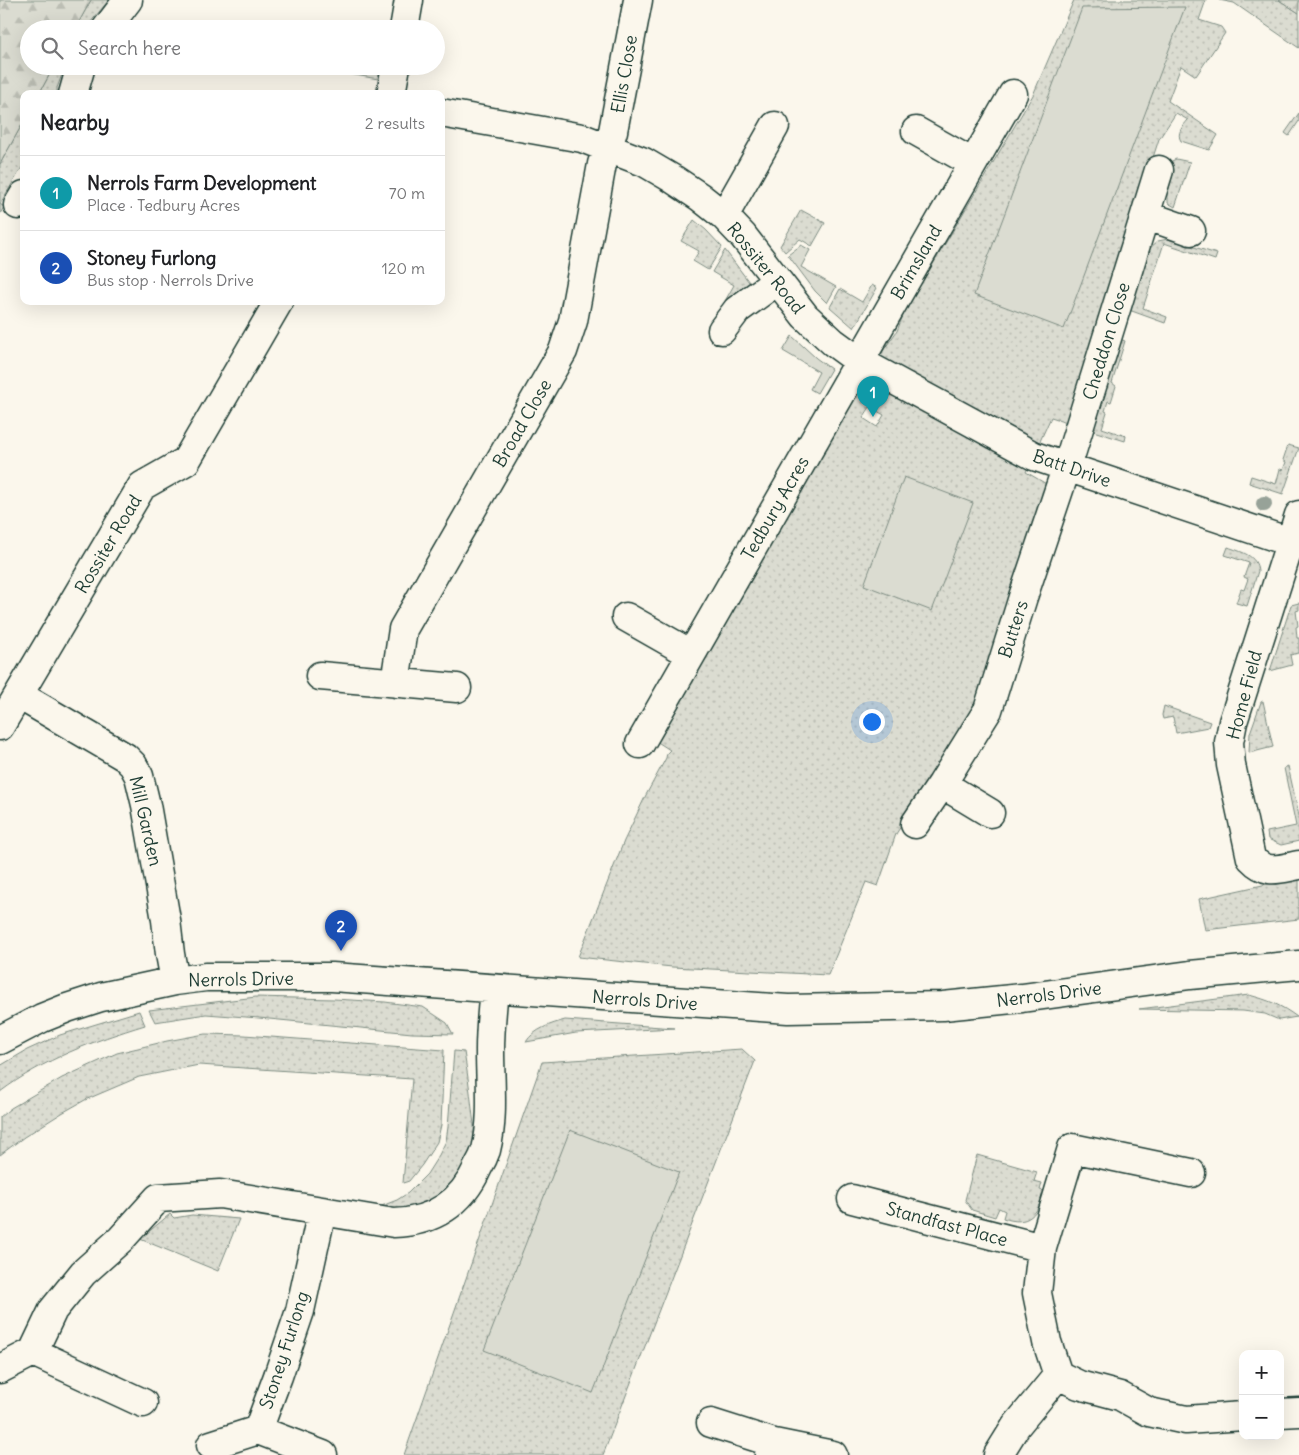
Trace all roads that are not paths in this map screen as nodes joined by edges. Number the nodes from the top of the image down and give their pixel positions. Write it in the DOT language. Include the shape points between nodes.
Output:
graph roads {
  1 [pos="128,0"];
  2 [pos="409,0"];
  3 [pos="638,0"];
  4 [pos="114,20"];
  5 [pos="406,20"];
  6 [pos="78,75"];
  7 [pos="394,75"];
  8 [pos="74,90"];
  9 [pos="392,90"];
  10 [pos="1013,94"];
  11 [pos="445,115"];
  12 [pos="775,126"];
  13 [pos="916,131"];
  14 [pos="608,147"];
  15 [pos="973,163"];
  16 [pos="1159,170"];
  17 [pos="1144,215"];
  18 [pos="724,216"];
  19 [pos="1191,231"];
  20 [pos="777,280"];
  21 [pos="277,305"];
  22 [pos="722,330"];
  23 [pos="859,360"];
  24 [pos="1067,467"];
  25 [pos="1299,516"];
  26 [pos="1295,544"];
  27 [pos="626,617"];
  28 [pos="691,654"];
  29 [pos="320,676"];
  30 [pos="395,682"];
  31 [pos="457,688"];
  32 [pos="19,695"];
  33 [pos="0,726"];
  34 [pos="640,744"];
  35 [pos="942,784"];
  36 [pos="990,813"];
  37 [pos="915,824"];
  38 [pos="1299,865"];
  39 [pos="1299,965"];
  40 [pos="175,981"];
  41 [pos="494,989"];
  42 [pos="0,1040"];
  43 [pos="1191,1173"];
  44 [pos="852,1199"];
  45 [pos="322,1211"];
  46 [pos="1042,1248"];
  47 [pos="34,1352"];
  48 [pos="0,1369"];
  49 [pos="1058,1375"];
  50 [pos="143,1403"];
  51 [pos="1299,1412"];
  52 [pos="1284,1413"];
  53 [pos="1239,1416"];
  54 [pos="710,1423"];
  55 [pos="258,1430"];
  56 [pos="211,1445"];
  57 [pos="771,1449"];
  58 [pos="323,1455"];
  59 [pos="833,1455"];
  60 [pos="998,1455"];
  1 -- 4 [label="street"];
  2 -- 5 [label="street"];
  3 -- 14 [label="street, Ellis Close" via="614,131"];
  6 -- 8 [label="street"];
  7 -- 9 [label="street"];
  10 -- 15 [label="street, Brimsland"];
  11 -- 14 [label="street, Rossiter Road" via="582,138"];
  12 -- 18 [label="street"];
  13 -- 15 [label="street"];
  14 -- 18 [label="street, Rossiter Road" via="673,179"];
  14 -- 30 [label="street, Broad Close" via="602,164 573,321 563,351 403,629"];
  15 -- 23 [label="street, Brimsland"];
  16 -- 17 [label="street, Cheddon Close"];
  17 -- 19 [label="street"];
  17 -- 24 [label="street, Cheddon Close"];
  18 -- 20 [label="street, Rossiter Road"];
  20 -- 22 [label="street" via="737,310"];
  20 -- 23 [label="street, Rossiter Road" via="805,316"];
  21 -- 32 [label="street, Rossiter Road" via="186,461 142,486"];
  23 -- 24 [label="street, Batt Drive" via="1034,456"];
  23 -- 28 [label="street, Tedbury Acres"];
  24 -- 26 [label="street, Batt Drive"];
  24 -- 35 [label="street, Butters" via="988,710"];
  25 -- 26 [label="street, Home Field"];
  26 -- 38 [label="street, Home Field" via="1233,722 1229,742 1230,765 1251,858 1266,869"];
  27 -- 28 [label="street"];
  28 -- 34 [label="street, Tedbury Acres"];
  29 -- 30 [label="street"];
  30 -- 31 [label="street"];
  32 -- 33 [label="street, Rossiter Road"];
  32 -- 40 [label="street, Mill Garden" via="125,757 133,765 146,805"];
  35 -- 36 [label="street"];
  35 -- 37 [label="street, Butters"];
  39 -- 41 [label="street, Nerrols Drive" via="1190,975 943,1006 788,1009"];
  40 -- 41 [label="street, Nerrols Drive" via="332,977"];
  40 -- 42 [label="street, Nerrols Drive" via="67,1008"];
  41 -- 45 [label="street" via="490,1049 491,1122 486,1151 473,1180 443,1210 409,1222 394,1223"];
  43 -- 46 [label="street" via="1072,1148"];
  44 -- 46 [label="street, Standfast Place"];
  45 -- 47 [label="street" via="220,1194 158,1198 121,1239 83,1273 53,1310"];
  45 -- 55 [label="street, Stoney Furlong" via="300,1311"];
  46 -- 49 [label="street" via="1037,1293"];
  47 -- 48 [label="street"];
  47 -- 50 [label="street"];
  49 -- 53 [label="street" via="1079,1385 1120,1396 1149,1412 1186,1420"];
  49 -- 60 [label="street" via="1016,1426"];
  51 -- 52 [label="street"];
  54 -- 57 [label="street"];
  55 -- 56 [label="street, Stoney Furlong"];
  55 -- 58 [label="street, Stoney Furlong"];
  57 -- 59 [label="street"];
}
